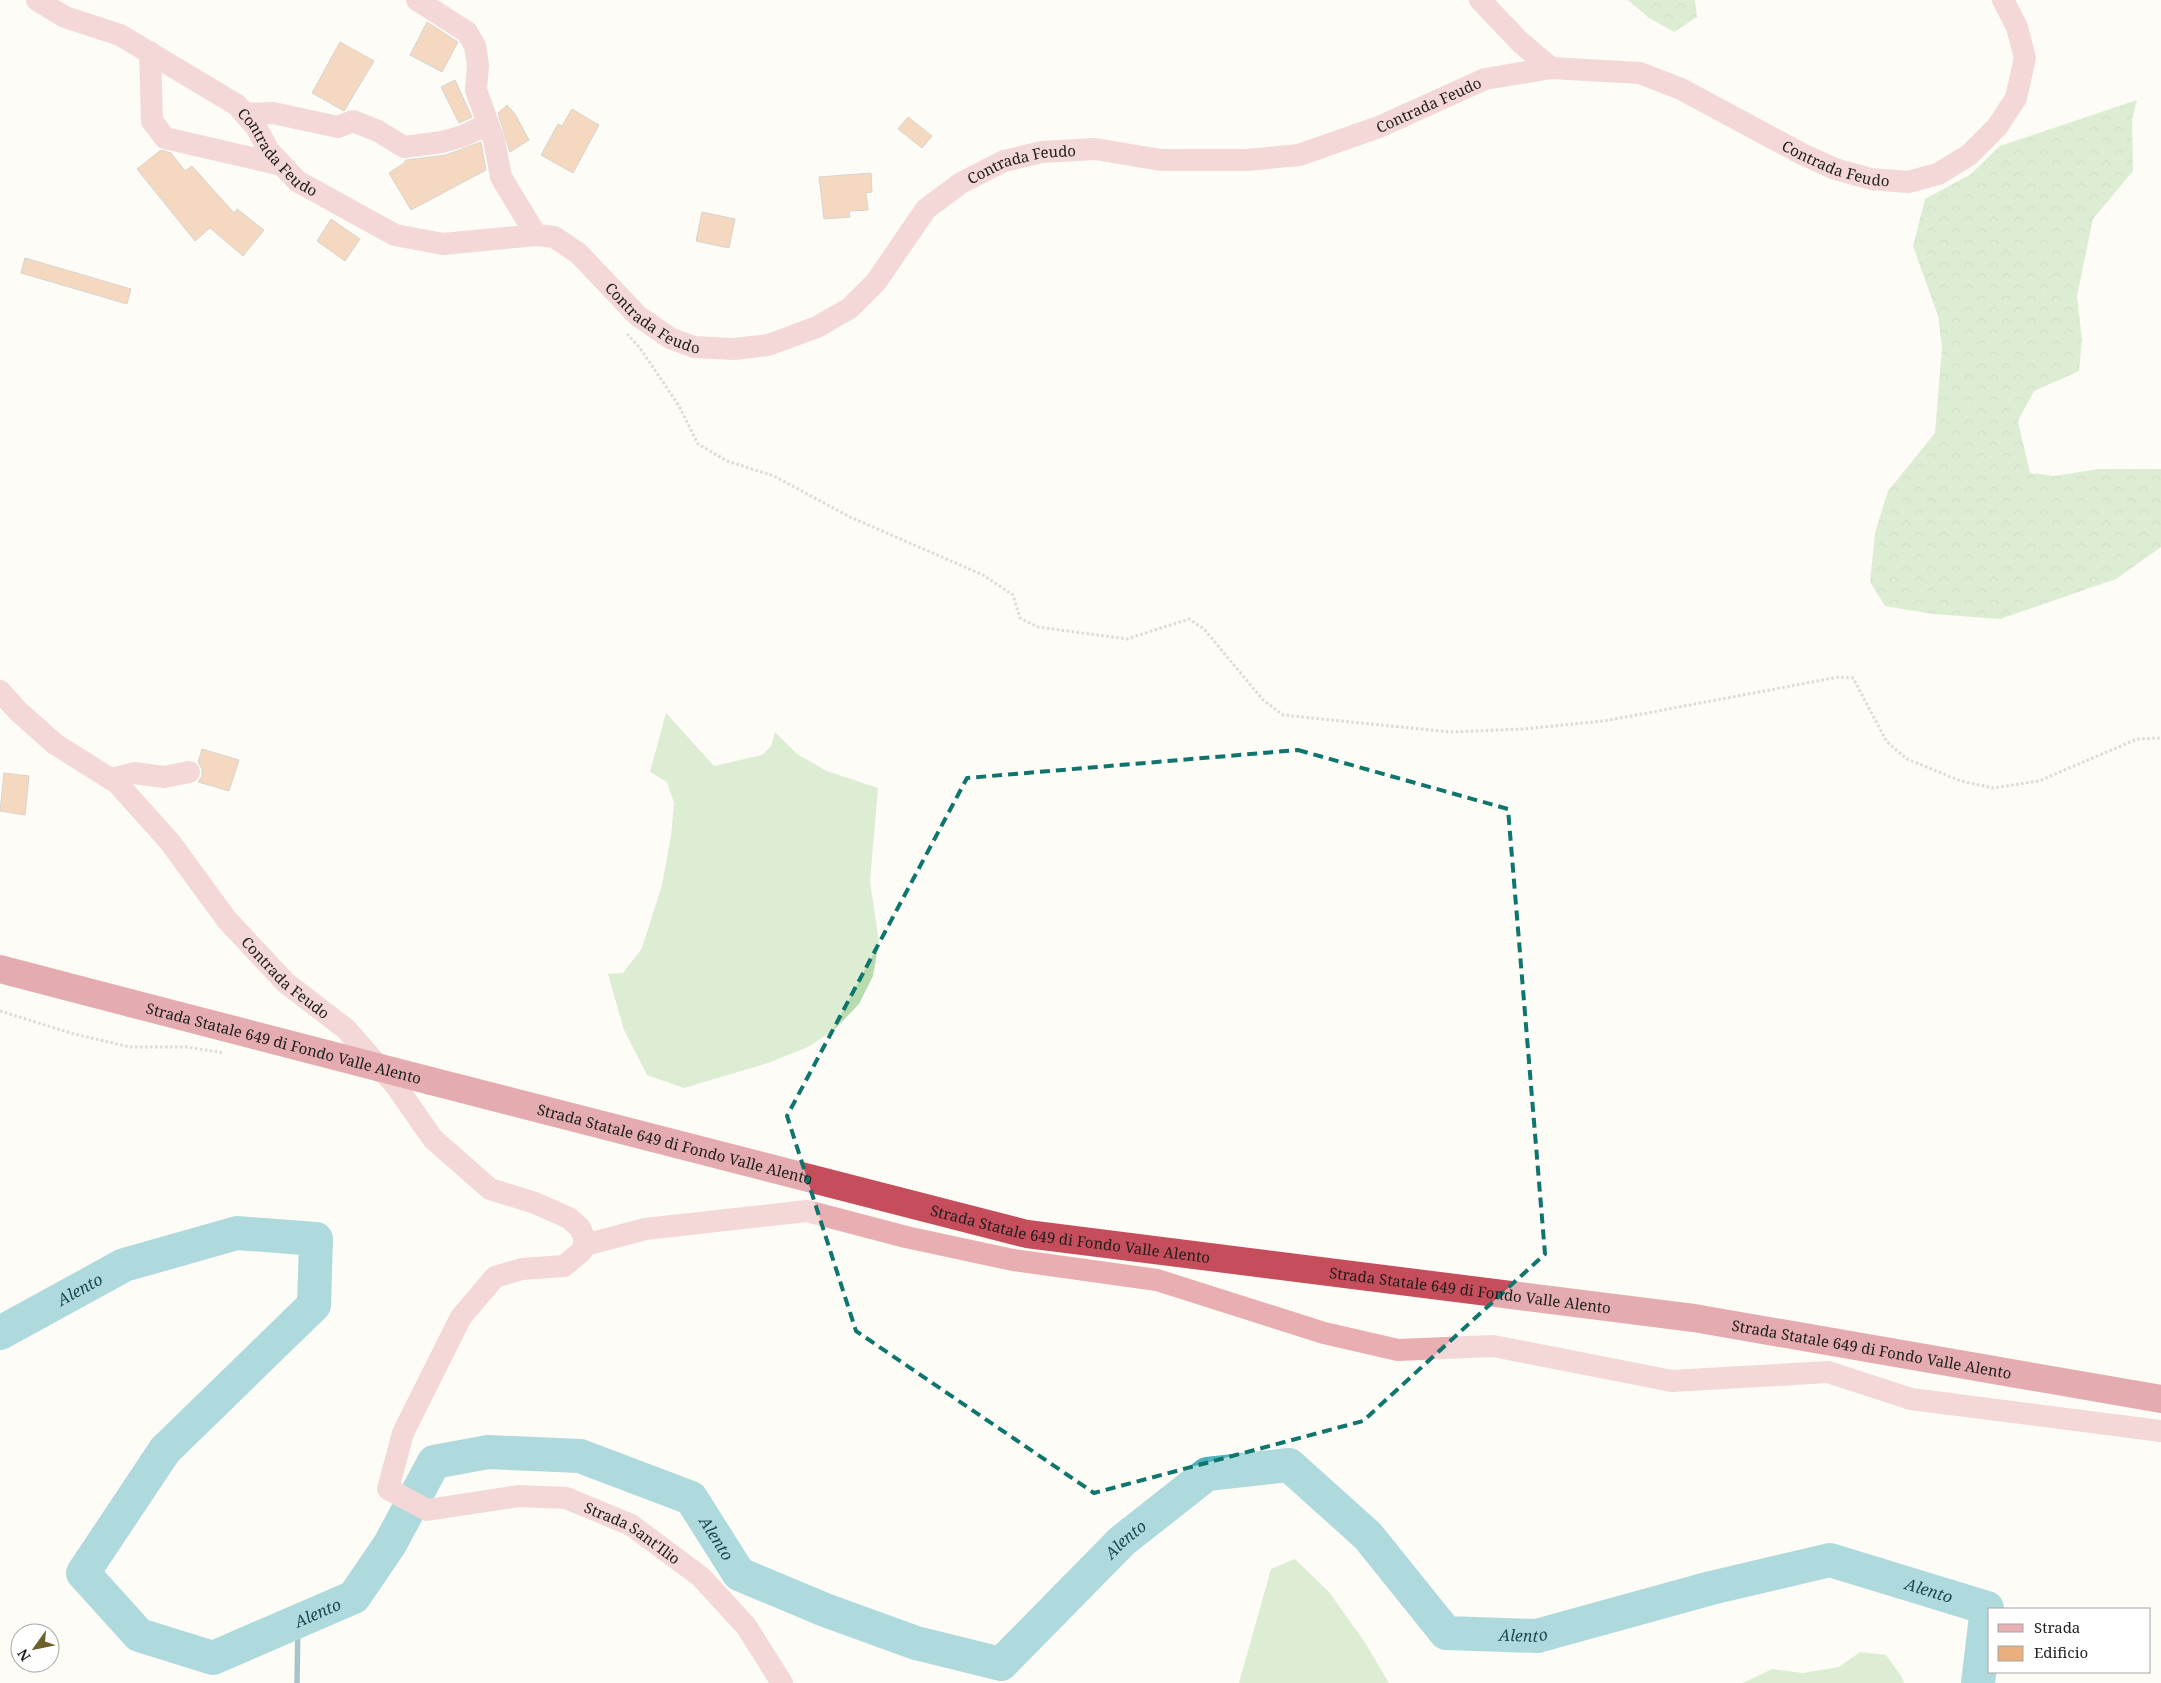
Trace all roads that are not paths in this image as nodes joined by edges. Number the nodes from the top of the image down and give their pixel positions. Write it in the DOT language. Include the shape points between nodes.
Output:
graph roads {
  1 [pos="37,0"];
  2 [pos="418,0"];
  3 [pos="1480,0"];
  4 [pos="2003,0"];
  5 [pos="150,52"];
  6 [pos="1551,68"];
  7 [pos="245,114"];
  8 [pos="488,124"];
  9 [pos="282,165"];
  10 [pos="536,235"];
  11 [pos="0,691"];
  12 [pos="189,772"];
  13 [pos="112,779"];
  14 [pos="0,969"];
  15 [pos="584,1245"];
  16 [pos="2161,1399"];
  17 [pos="2161,1431"];
  18 [pos="782,1683"];
  1 -- 5 [label="street, Contrada Feudo" via="65,17 120,35"];
  2 -- 8 [label="street" via="467,32 475,46 478,65 476,90"];
  3 -- 6 [label="street" via="1520,42"];
  4 -- 6 [label="street, Contrada Feudo" via="2017,27 2025,58 2016,98 1997,127 1969,155 1938,174 1908,182 1872,179 1835,169 1681,90 1640,73"];
  5 -- 7 [label="street, Contrada Feudo" via="237,105"];
  5 -- 9 [label="street" via="152,121 165,138"];
  6 -- 10 [label="street, Contrada Feudo" via="1485,79 1379,127 1298,155 1248,160 1162,160 1095,149 1042,152 1004,161 961,183 926,209 876,282 850,308 816,327 768,345 734,349 694,347 670,338 638,316 578,253 554,238"];
  7 -- 8 [label="street" via="273,113 338,127 353,122 378,131 404,147 442,142"];
  7 -- 9 [label="street, Contrada Feudo"];
  8 -- 10 [label="street" via="502,177"];
  9 -- 10 [label="street, Contrada Feudo" via="298,181 395,235 443,244"];
  11 -- 13 [label="street, Contrada Feudo" via="55,744"];
  12 -- 13 [label="street" via="164,777 134,773"];
  13 -- 15 [label="street, Contrada Feudo" via="170,842 246,941 286,983 346,1029 396,1086 433,1139 490,1189 569,1218 580,1228"];
  14 -- 16 [label="highway, Strada Statale 649 di Fondo Valle Alento, bridge" via="1027,1234 1694,1318"];
  15 -- 17 [label="street" via="645,1229 807,1211 1013,1260 1157,1280 1324,1333 1398,1350 1493,1346 1672,1381 1828,1372 1910,1399"];
  15 -- 18 [label="street, Strada Sant'Ilio" via="564,1266 522,1269 495,1278 461,1317 403,1433 388,1489 427,1510 518,1496 566,1498 631,1526 701,1577 746,1626"];
}
